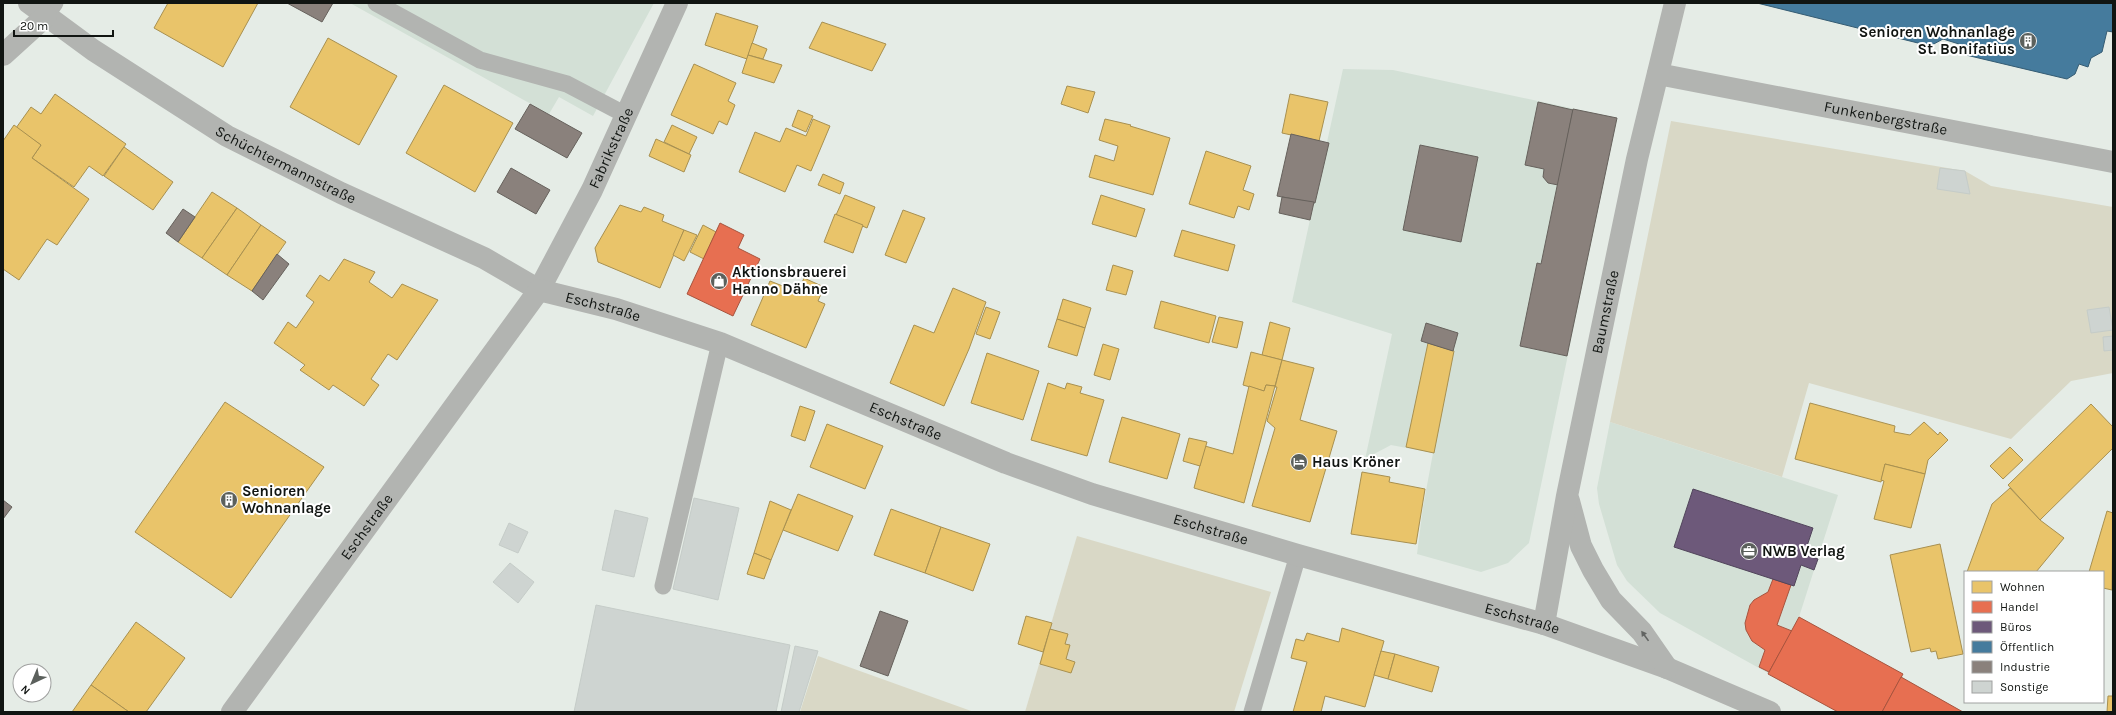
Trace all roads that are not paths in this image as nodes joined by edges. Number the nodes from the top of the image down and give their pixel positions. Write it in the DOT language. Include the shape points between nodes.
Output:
graph roads {
  1 [pos="376,3"];
  2 [pos="677,3"];
  3 [pos="1675,3"];
  4 [pos="44,7"];
  5 [pos="3,55"];
  6 [pos="1658,74"];
  7 [pos="626,115"];
  8 [pos="2113,162"];
  9 [pos="539,290"];
  10 [pos="720,343"];
  11 [pos="1567,496"];
  12 [pos="1298,555"];
  13 [pos="663,586"];
  14 [pos="1544,624"];
  15 [pos="1667,668"];
  16 [pos="232,712"];
  17 [pos="1252,712"];
  18 [pos="1770,712"];
  1 -- 7 [label="lane" via="480,60 567,84"];
  2 -- 7 [label="street, Fabrikstraße"];
  3 -- 6 [label="street, Baumstraße"];
  4 -- 5 [label="street"];
  4 -- 9 [label="street, Schüchtermannstraße" via="93,50 227,136 341,193 484,258"];
  6 -- 8 [label="street, Funkenbergstraße"];
  6 -- 11 [label="street, Baumstraße" via="1637,159"];
  7 -- 9 [label="street, Fabrikstraße" via="592,190"];
  9 -- 10 [label="street, Eschstraße" via="616,309"];
  9 -- 16 [label="street, Eschstraße"];
  10 -- 12 [label="street, Eschstraße" via="1006,463 1092,494"];
  10 -- 13 [label="lane"];
  11 -- 14 [label="street, Baumstraße"];
  15 -- 11 [label="street, one-way" via="1642,632 1611,600 1593,570 1581,546"];
  12 -- 14 [label="street, Eschstraße"];
  12 -- 17 [label="lane"];
  14 -- 15 [label="street, Eschstraße"];
  15 -- 18 [label="street, Eschstraße"];
}
